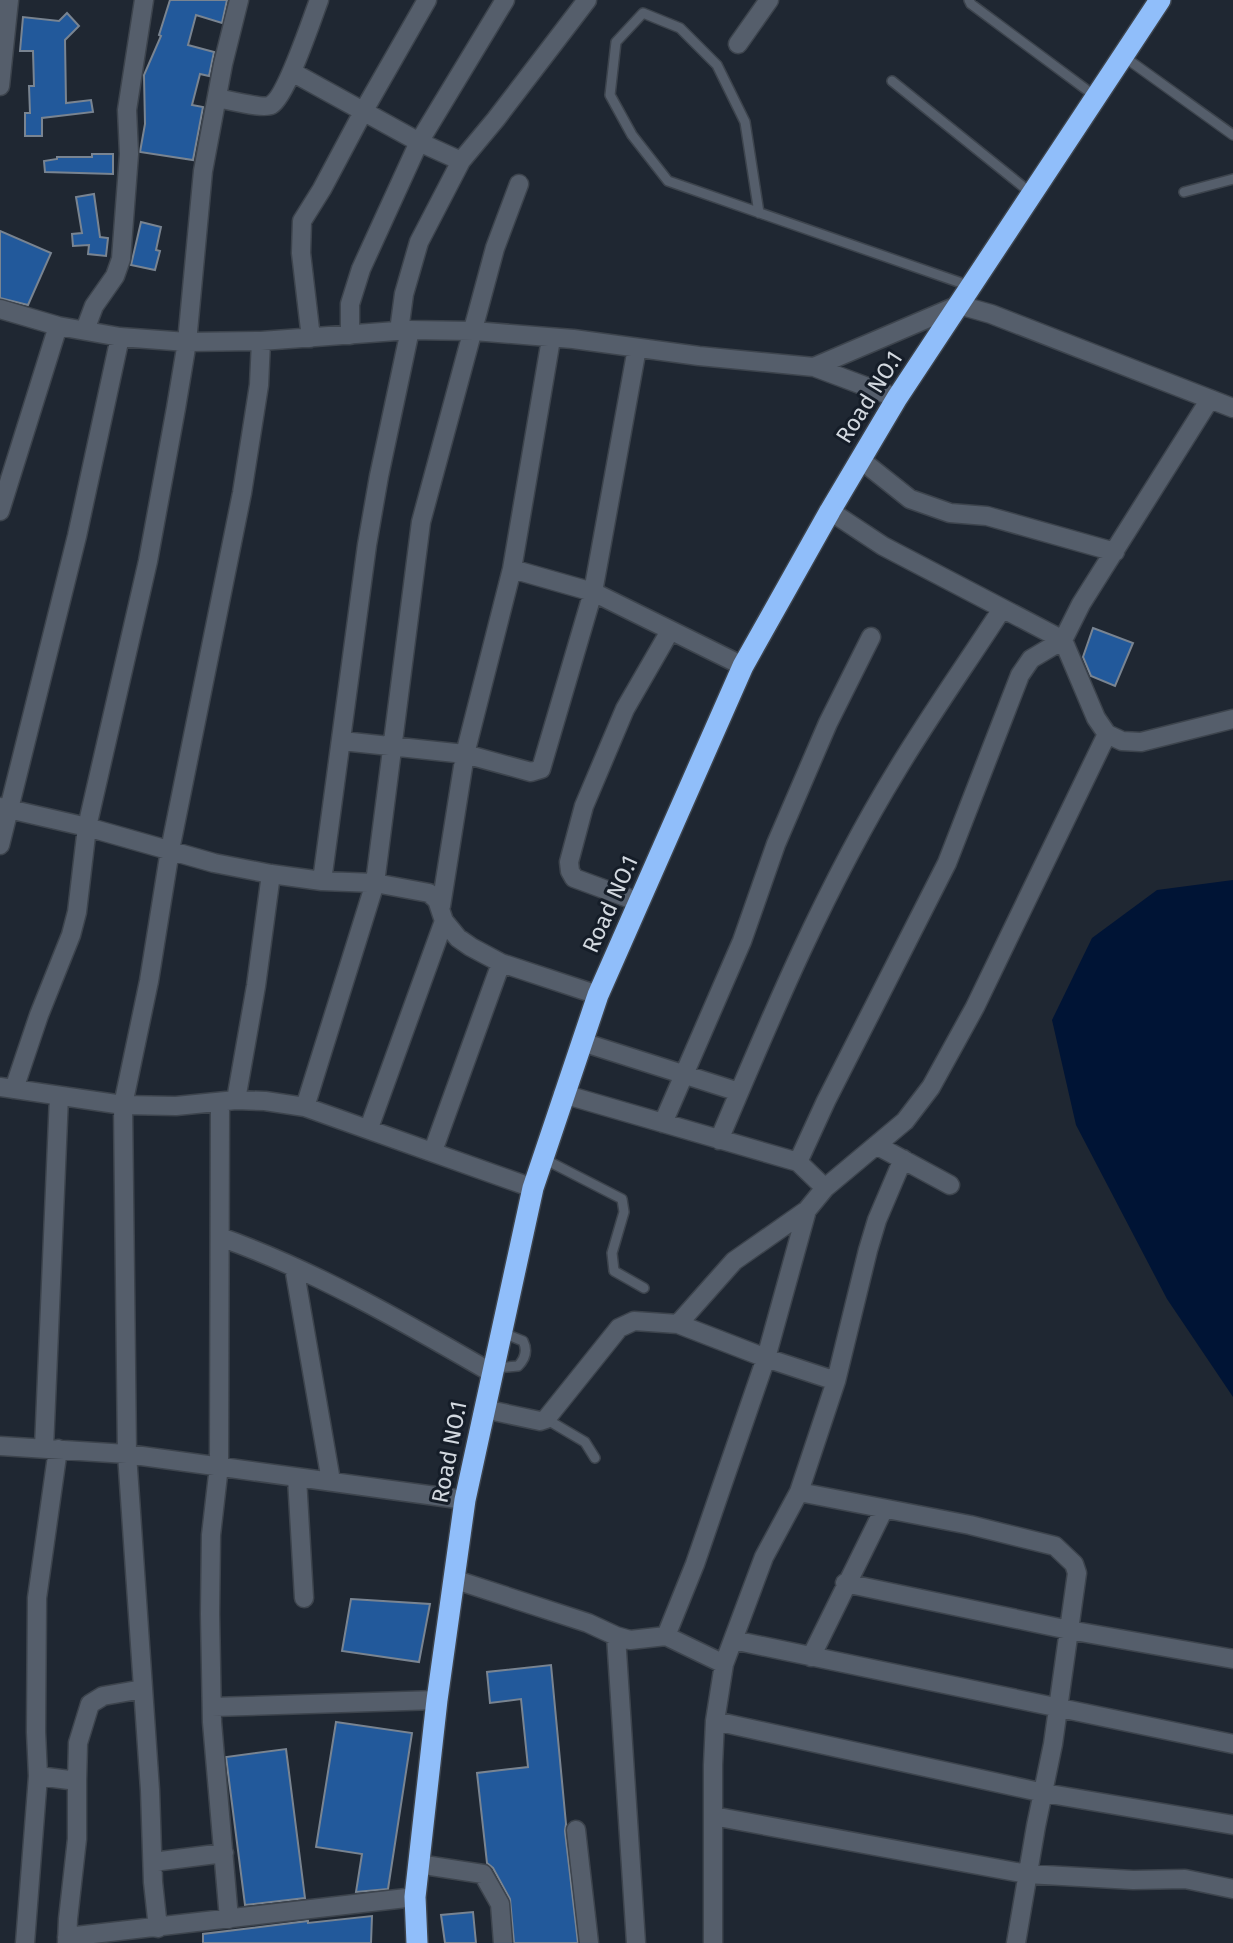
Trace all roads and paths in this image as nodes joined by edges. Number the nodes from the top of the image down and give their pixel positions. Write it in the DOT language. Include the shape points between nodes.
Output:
graph roads {
  1 [pos="9,0"];
  2 [pos="144,0"];
  3 [pos="239,0"];
  4 [pos="318,0"];
  5 [pos="427,0"];
  6 [pos="505,0"];
  7 [pos="587,0"];
  8 [pos="769,0"];
  9 [pos="969,0"];
  10 [pos="1160,0"];
  11 [pos="738,44"];
  12 [pos="1123,56"];
  13 [pos="292,72"];
  14 [pos="892,81"];
  15 [pos="0,82"];
  16 [pos="1096,97"];
  17 [pos="217,98"];
  18 [pos="363,112"];
  19 [pos="1233,135"];
  20 [pos="419,142"];
  21 [pos="461,161"];
  22 [pos="1233,179"];
  23 [pos="519,184"];
  24 [pos="1184,192"];
  25 [pos="1032,195"];
  26 [pos="759,213"];
  27 [pos="971,287"];
  28 [pos="959,305"];
  29 [pos="0,309"];
  30 [pos="58,326"];
  31 [pos="85,330"];
  32 [pos="404,331"];
  33 [pos="474,331"];
  34 [pos="350,335"];
  35 [pos="120,337"];
  36 [pos="311,338"];
  37 [pos="551,339"];
  38 [pos="261,341"];
  39 [pos="187,342"];
  40 [pos="637,348"];
  41 [pos="814,367"];
  42 [pos="897,398"];
  43 [pos="1210,399"];
  44 [pos="1233,408"];
  45 [pos="861,460"];
  46 [pos="0,511"];
  47 [pos="830,511"];
  48 [pos="1115,552"];
  49 [pos="512,569"];
  50 [pos="593,593"];
  51 [pos="1002,610"];
  52 [pos="670,631"];
  53 [pos="871,637"];
  54 [pos="1063,640"];
  55 [pos="743,666"];
  56 [pos="1233,719"];
  57 [pos="1107,734"];
  58 [pos="342,741"];
  59 [pos="391,746"];
  60 [pos="466,754"];
  61 [pos="5,808"];
  62 [pos="87,827"];
  63 [pos="0,845"];
  64 [pos="170,850"];
  65 [pos="271,874"];
  66 [pos="322,881"];
  67 [pos="375,883"];
  68 [pos="639,902"];
  69 [pos="443,914"];
  70 [pos="501,963"];
  71 [pos="598,995"];
  72 [pos="582,1042"];
  73 [pos="683,1074"];
  74 [pos="7,1088"];
  75 [pos="739,1093"];
  76 [pos="563,1094"];
  77 [pos="59,1096"];
  78 [pos="228,1101"];
  79 [pos="123,1105"];
  80 [pos="305,1107"];
  81 [pos="663,1123"];
  82 [pos="369,1128"];
  83 [pos="719,1140"];
  84 [pos="876,1145"];
  85 [pos="433,1151"];
  86 [pos="542,1158"];
  87 [pos="903,1159"];
  88 [pos="798,1162"];
  89 [pos="950,1185"];
  90 [pos="533,1188"];
  91 [pos="825,1188"];
  92 [pos="807,1210"];
  93 [pos="220,1237"];
  94 [pos="294,1267"];
  95 [pos="644,1288"];
  96 [pos="678,1324"];
  97 [pos="766,1358"];
  98 [pos="492,1370"];
  99 [pos="836,1381"];
  100 [pos="484,1409"];
  101 [pos="546,1419"];
  102 [pos="0,1446"];
  103 [pos="51,1448"];
  104 [pos="127,1454"];
  105 [pos="595,1458"];
  106 [pos="219,1466"];
  107 [pos="297,1478"];
  108 [pos="331,1481"];
  109 [pos="799,1492"];
  110 [pos="465,1500"];
  111 [pos="884,1508"];
  112 [pos="453,1579"];
  113 [pos="845,1583"];
  114 [pos="304,1598"];
  115 [pos="1069,1630"];
  116 [pos="616,1636"];
  117 [pos="666,1636"];
  118 [pos="733,1640"];
  119 [pos="811,1657"];
  120 [pos="1233,1659"];
  121 [pos="724,1664"];
  122 [pos="143,1689"];
  123 [pos="437,1700"];
  124 [pos="212,1707"];
  125 [pos="1059,1709"];
  126 [pos="715,1721"];
  127 [pos="1233,1744"];
  128 [pos="38,1776"];
  129 [pos="78,1782"];
  130 [pos="1044,1793"];
  131 [pos="713,1816"];
  132 [pos="1233,1825"];
  133 [pos="576,1830"];
  134 [pos="224,1853"];
  135 [pos="153,1862"];
  136 [pos="418,1864"];
  137 [pos="1027,1874"];
  138 [pos="1233,1889"];
  139 [pos="415,1897"];
  140 [pos="229,1919"];
  141 [pos="158,1928"];
  142 [pos="67,1940"];
  143 [pos="24,1943"];
  144 [pos="417,1943"];
  145 [pos="502,1943"];
  146 [pos="589,1943"];
  147 [pos="636,1943"];
  148 [pos="713,1943"];
  149 [pos="1016,1943"];
  1 -- 15 [label="street"];
  2 -- 31 [label="street" via="127,110 129,154 121,258"];
  3 -- 17 [label="street"];
  4 -- 13 [label="street"];
  5 -- 18 [label="street"];
  6 -- 20 [label="street"];
  7 -- 21 [label="street"];
  8 -- 11 [label="street"];
  9 -- 16 [label="lane"];
  10 -- 12 [label="highway, Road NO.1"];
  12 -- 16 [label="highway, Road NO.1"];
  12 -- 19 [label="lane"];
  13 -- 17 [label="street" via="266,107"];
  13 -- 18 [label="street"];
  14 -- 25 [label="lane"];
  16 -- 25 [label="highway, Road NO.1"];
  17 -- 39 [label="street" via="203,171"];
  18 -- 20 [label="street"];
  18 -- 36 [label="street" via="302,220 301,253"];
  20 -- 21 [label="street"];
  20 -- 34 [label="street" via="358,277 350,304"];
  21 -- 32 [label="street" via="419,242 404,294"];
  22 -- 24 [label="lane"];
  23 -- 33 [label="street" via="495,248"];
  25 -- 27 [label="highway, Road NO.1"];
  26 -- 26 [label="lane" via="668,181 632,135 610,95 616,41 643,13 680,28 717,65 745,122"];
  26 -- 27 [label="lane"];
  27 -- 28 [label="highway, Road NO.1"];
  28 -- 41 [label="street"];
  28 -- 42 [label="highway, Road NO.1"];
  28 -- 43 [label="street"];
  29 -- 30 [label="street"];
  30 -- 31 [label="street"];
  30 -- 46 [label="street"];
  31 -- 35 [label="street"];
  32 -- 33 [label="street"];
  32 -- 34 [label="street"];
  32 -- 58 [label="street" via="367,545"];
  33 -- 37 [label="street"];
  33 -- 59 [label="street" via="421,522"];
  34 -- 36 [label="street"];
  35 -- 39 [label="street"];
  35 -- 61 [label="street" via="77,536"];
  36 -- 38 [label="street"];
  37 -- 40 [label="street"];
  37 -- 49 [label="street"];
  38 -- 39 [label="street"];
  38 -- 64 [label="street" via="242,493"];
  39 -- 62 [label="street" via="148,561"];
  40 -- 41 [label="street"];
  40 -- 50 [label="street"];
  41 -- 42 [label="street"];
  42 -- 45 [label="highway, Road NO.1"];
  43 -- 44 [label="street"];
  43 -- 48 [label="street"];
  45 -- 47 [label="highway, Road NO.1"];
  45 -- 48 [label="street" via="910,499 950,513 987,516"];
  47 -- 51 [label="street" via="883,546"];
  47 -- 55 [label="highway, Road NO.1"];
  48 -- 54 [label="street"];
  49 -- 50 [label="street"];
  49 -- 60 [label="street"];
  50 -- 52 [label="street"];
  50 -- 60 [label="street" via="541,769 531,772"];
  51 -- 54 [label="street"];
  51 -- 75 [label="street" via="897,770 852,850"];
  52 -- 55 [label="street"];
  52 -- 68 [label="street" via="620,721 584,806 569,862 574,878"];
  53 -- 73 [label="street" via="828,723"];
  54 -- 57 [label="street"];
  54 -- 88 [label="street" via="1031,659 1020,675 947,863"];
  55 -- 68 [label="highway, Road NO.1"];
  56 -- 57 [label="street" via="1141,742"];
  57 -- 84 [label="street" via="975,1007 931,1087 905,1121"];
  58 -- 59 [label="street"];
  58 -- 66 [label="street"];
  59 -- 60 [label="street"];
  59 -- 67 [label="street"];
  60 -- 69 [label="street"];
  61 -- 62 [label="street"];
  61 -- 63 [label="street"];
  62 -- 64 [label="street"];
  62 -- 74 [label="street" via="71,935"];
  64 -- 65 [label="street"];
  64 -- 79 [label="street"];
  65 -- 66 [label="street"];
  65 -- 78 [label="street" via="256,985"];
  66 -- 67 [label="street"];
  67 -- 69 [label="street" via="429,893"];
  67 -- 80 [label="street"];
  68 -- 71 [label="highway, Road NO.1"];
  69 -- 70 [label="street" via="458,938"];
  69 -- 82 [label="street"];
  70 -- 71 [label="street"];
  70 -- 85 [label="street"];
  71 -- 72 [label="highway, Road NO.1"];
  72 -- 73 [label="street"];
  72 -- 76 [label="highway, Road NO.1"];
  73 -- 75 [label="street"];
  73 -- 81 [label="street"];
  74 -- 77 [label="street"];
  75 -- 83 [label="street"];
  76 -- 81 [label="street"];
  76 -- 86 [label="highway, Road NO.1"];
  77 -- 79 [label="street"];
  77 -- 103 [label="street"];
  78 -- 79 [label="street"];
  78 -- 80 [label="street"];
  78 -- 93 [label="street"];
  79 -- 104 [label="street"];
  80 -- 82 [label="street"];
  81 -- 83 [label="street"];
  82 -- 85 [label="street"];
  83 -- 88 [label="street"];
  84 -- 87 [label="street"];
  84 -- 91 [label="street"];
  85 -- 90 [label="street"];
  86 -- 90 [label="highway, Road NO.1"];
  86 -- 95 [label="lane" via="622,1199 624,1212 612,1253 614,1271"];
  87 -- 89 [label="street"];
  87 -- 99 [label="street" via="877,1220"];
  88 -- 91 [label="street"];
  90 -- 98 [label="highway, Road NO.1"];
  91 -- 92 [label="street"];
  92 -- 96 [label="street" via="734,1261"];
  92 -- 97 [label="street"];
  93 -- 94 [label="street"];
  93 -- 106 [label="street"];
  94 -- 98 [label="street"];
  94 -- 108 [label="street"];
  96 -- 97 [label="street"];
  96 -- 101 [label="street" via="634,1321 619,1328"];
  97 -- 99 [label="street"];
  97 -- 117 [label="street"];
  98 -- 100 [label="highway, Road NO.1"];
  99 -- 109 [label="street"];
  100 -- 101 [label="street"];
  100 -- 110 [label="highway, Road NO.1"];
  101 -- 105 [label="lane" via="585,1442"];
  102 -- 103 [label="street"];
  103 -- 104 [label="street"];
  103 -- 128 [label="street" via="37,1598"];
  104 -- 106 [label="street"];
  104 -- 122 [label="street"];
  106 -- 107 [label="street"];
  106 -- 124 [label="street" via="211,1535"];
  107 -- 108 [label="street"];
  107 -- 114 [label="street"];
  108 -- 110 [label="street"];
  109 -- 111 [label="street"];
  109 -- 118 [label="street" via="764,1557"];
  110 -- 112 [label="highway, Road NO.1"];
  111 -- 113 [label="street"];
  111 -- 115 [label="street" via="1055,1546 1077,1573"];
  112 -- 116 [label="street"];
  112 -- 123 [label="highway, Road NO.1"];
  113 -- 115 [label="street"];
  113 -- 119 [label="street"];
  115 -- 120 [label="street"];
  115 -- 125 [label="street"];
  116 -- 117 [label="street" via="630,1640"];
  116 -- 147 [label="street"];
  117 -- 121 [label="street"];
  118 -- 119 [label="street"];
  118 -- 121 [label="street"];
  119 -- 125 [label="street"];
  121 -- 126 [label="street"];
  122 -- 129 [label="street" via="103,1696 90,1704 78,1743"];
  122 -- 135 [label="street"];
  123 -- 124 [label="street"];
  123 -- 136 [label="highway, Road NO.1"];
  124 -- 134 [label="street"];
  125 -- 127 [label="street"];
  125 -- 130 [label="street"];
  126 -- 130 [label="street"];
  126 -- 131 [label="street"];
  128 -- 129 [label="street"];
  128 -- 143 [label="street"];
  129 -- 142 [label="street"];
  130 -- 132 [label="street"];
  130 -- 137 [label="street"];
  131 -- 137 [label="street"];
  131 -- 148 [label="street"];
  133 -- 146 [label="street"];
  134 -- 135 [label="street"];
  134 -- 140 [label="street"];
  135 -- 141 [label="street"];
  136 -- 139 [label="highway, Road NO.1"];
  136 -- 145 [label="street" via="483,1874 500,1904"];
  137 -- 138 [label="street" via="1185,1879"];
  137 -- 149 [label="street"];
  139 -- 140 [label="street"];
  139 -- 144 [label="highway, Road NO.1"];
  140 -- 141 [label="street"];
  141 -- 142 [label="street"];
}
